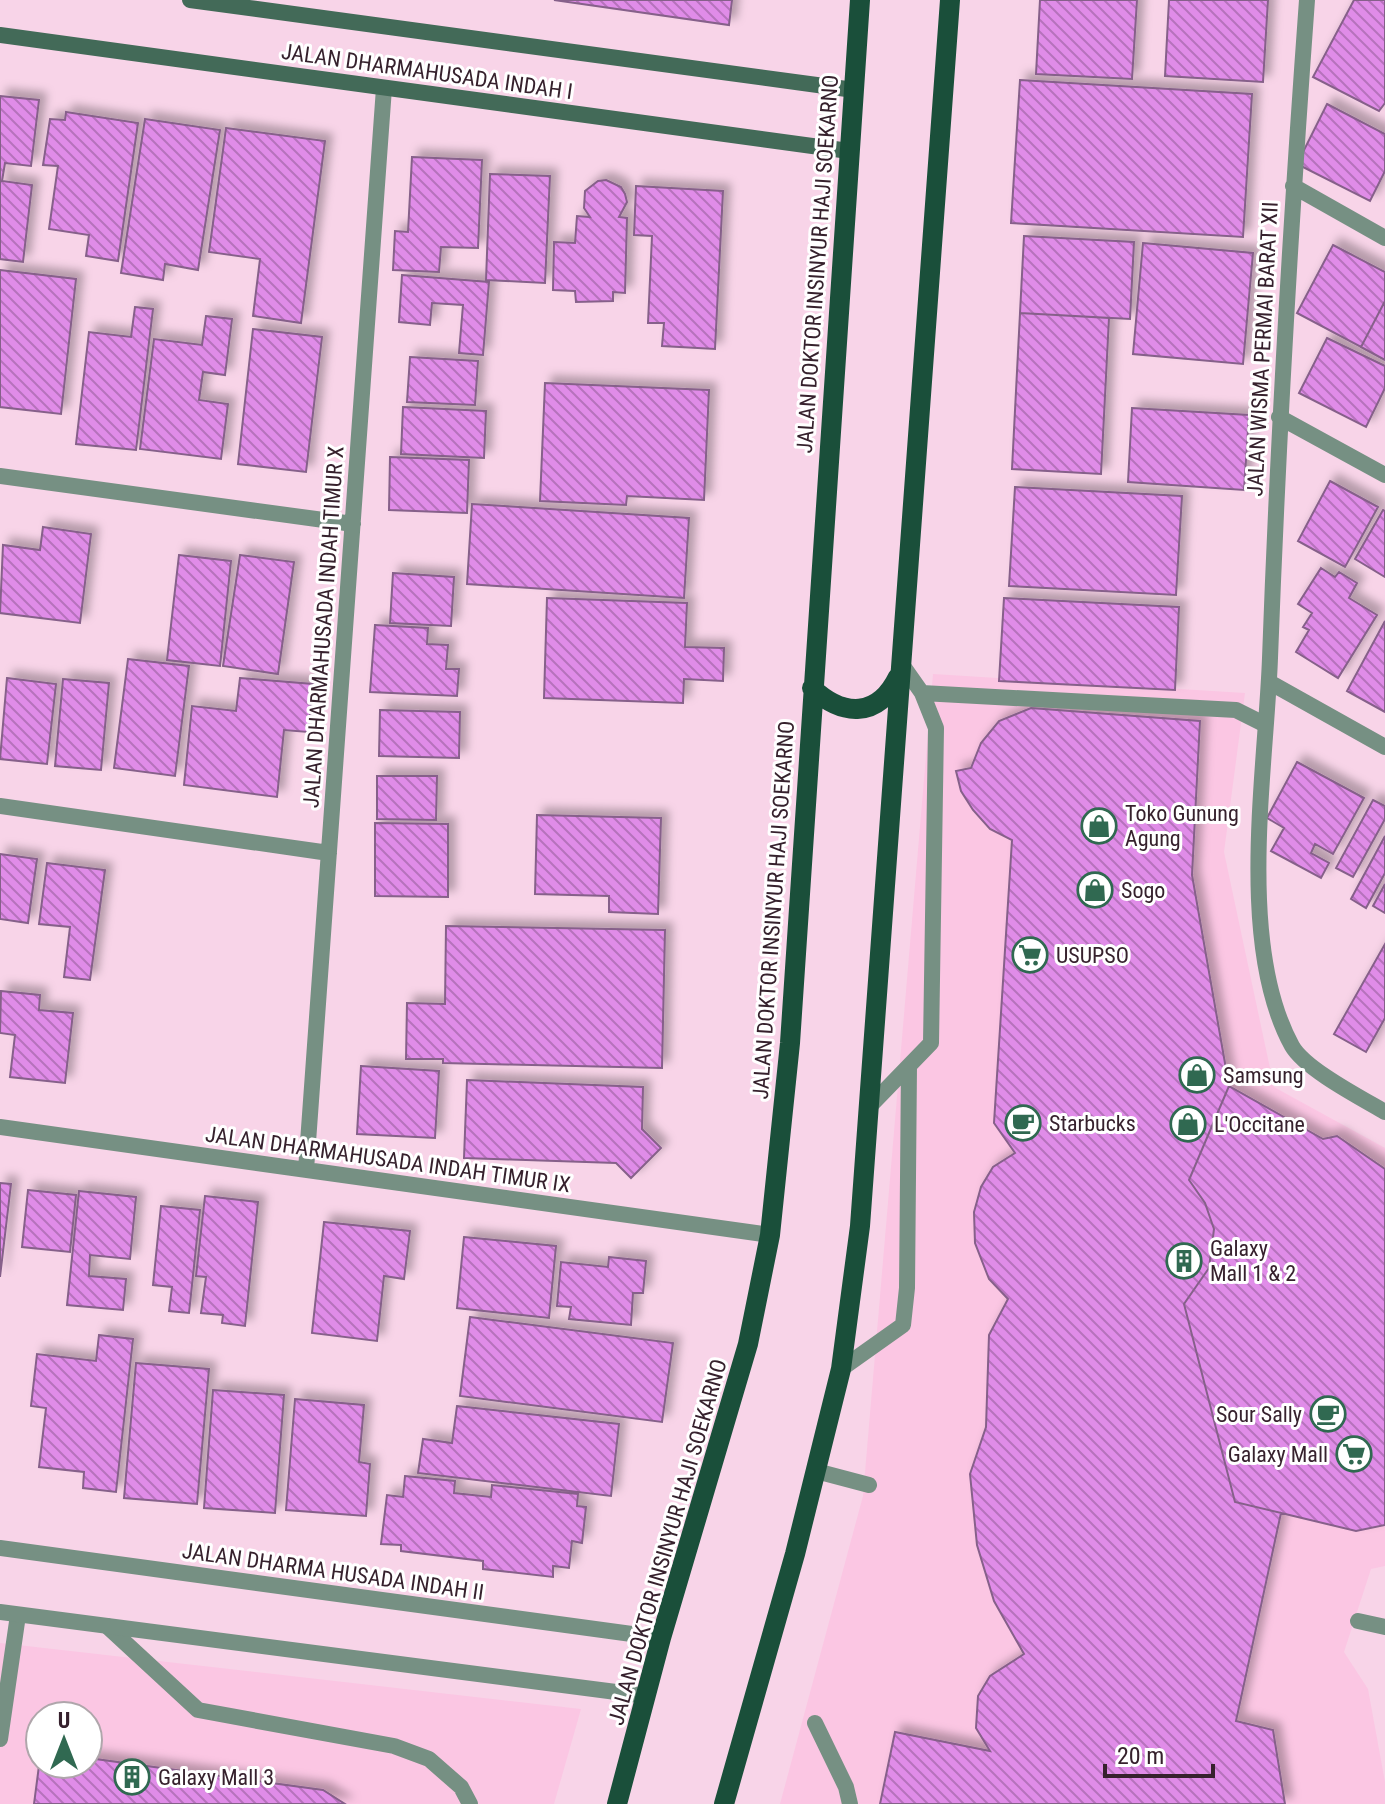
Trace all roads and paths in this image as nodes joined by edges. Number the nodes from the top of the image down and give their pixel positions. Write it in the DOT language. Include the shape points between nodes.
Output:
graph roads {
  1 [pos="190,0"];
  2 [pos="860,0"];
  3 [pos="950,0"];
  4 [pos="1307,0"];
  5 [pos="0,35"];
  6 [pos="384,88"];
  7 [pos="854,90"];
  8 [pos="849,151"];
  9 [pos="1293,186"];
  10 [pos="1385,238"];
  11 [pos="1279,417"];
  12 [pos="1385,475"];
  13 [pos="0,476"];
  14 [pos="353,524"];
  15 [pos="903,666"];
  16 [pos="1269,682"];
  17 [pos="812,688"];
  18 [pos="922,693"];
  19 [pos="1264,724"];
  20 [pos="1385,747"];
  21 [pos="0,806"];
  22 [pos="329,853"];
  23 [pos="909,1066"];
  24 [pos="869,1107"];
  25 [pos="1385,1112"];
  26 [pos="0,1127"];
  27 [pos="306,1170"];
  28 [pos="770,1235"];
  29 [pos="841,1369"];
  30 [pos="816,1471"];
  31 [pos="869,1485"];
  32 [pos="0,1548"];
  33 [pos="0,1612"];
  34 [pos="18,1615"];
  35 [pos="1358,1621"];
  36 [pos="107,1626"];
  37 [pos="1385,1627"];
  38 [pos="661,1638"];
  39 [pos="647,1696"];
  40 [pos="815,1723"];
  41 [pos="0,1739"];
  42 [pos="470,1804"];
  43 [pos="617,1804"];
  44 [pos="724,1804"];
  45 [pos="850,1804"];
  1 -- 7 [label="main road, JALAN DHARMAHUSADA INDAH I"];
  2 -- 7 [label="main road, JALAN DOKTOR INSINYUR HAJI SOEKARNO"];
  3 -- 15 [label="main road"];
  4 -- 9 [label="street, JALAN WISMA PERMAI BARAT XII"];
  5 -- 6 [label="main road, JALAN DHARMAHUSADA INDAH I"];
  6 -- 8 [label="main road, JALAN DHARMAHUSADA INDAH I"];
  6 -- 14 [label="street, JALAN DHARMAHUSADA INDAH TIMUR X"];
  7 -- 8 [label="main road, JALAN DOKTOR INSINYUR HAJI SOEKARNO"];
  8 -- 17 [label="main road, JALAN DOKTOR INSINYUR HAJI SOEKARNO"];
  9 -- 10 [label="street"];
  9 -- 11 [label="street, JALAN WISMA PERMAI BARAT XII"];
  11 -- 12 [label="street"];
  11 -- 16 [label="street, JALAN WISMA PERMAI BARAT XII"];
  13 -- 14 [label="street"];
  14 -- 22 [label="street, JALAN DHARMAHUSADA INDAH TIMUR X"];
  15 -- 17 [label="main road" via="887,699 873,707 828,703"];
  15 -- 18 [label="street"];
  15 -- 24 [label="main road"];
  16 -- 19 [label="street, JALAN WISMA PERMAI BARAT XII"];
  16 -- 20 [label="street"];
  17 -- 28 [label="main road, JALAN DOKTOR INSINYUR HAJI SOEKARNO" via="790,1043"];
  18 -- 19 [label="street" via="1236,710"];
  18 -- 23 [label="street" via="936,728 931,1043"];
  19 -- 25 [label="street, JALAN WISMA PERMAI BARAT XII" via="1258,863 1264,946 1277,1009 1293,1049 1340,1087"];
  21 -- 22 [label="street"];
  22 -- 27 [label="street, JALAN DHARMAHUSADA INDAH TIMUR X"];
  23 -- 24 [label="street"];
  23 -- 29 [label="street" via="903,1325"];
  24 -- 29 [label="main road"];
  26 -- 27 [label="street, JALAN DHARMAHUSADA INDAH TIMUR IX"];
  27 -- 28 [label="street, JALAN DHARMAHUSADA INDAH TIMUR IX"];
  28 -- 38 [label="main road, JALAN DOKTOR INSINYUR HAJI SOEKARNO" via="748,1344"];
  29 -- 30 [label="main road"];
  30 -- 31 [label="street"];
  30 -- 44 [label="main road"];
  32 -- 38 [label="street, JALAN DHARMA HUSADA INDAH II"];
  33 -- 34 [label="street"];
  34 -- 36 [label="street"];
  34 -- 41 [label="street"];
  35 -- 37 [label="street"];
  36 -- 39 [label="street"];
  36 -- 42 [label="street" via="198,1710 394,1746 429,1759 461,1787"];
  38 -- 39 [label="main road, JALAN DOKTOR INSINYUR HAJI SOEKARNO"];
  39 -- 43 [label="main road, JALAN DOKTOR INSINYUR HAJI SOEKARNO"];
  40 -- 45 [label="street"];
}
